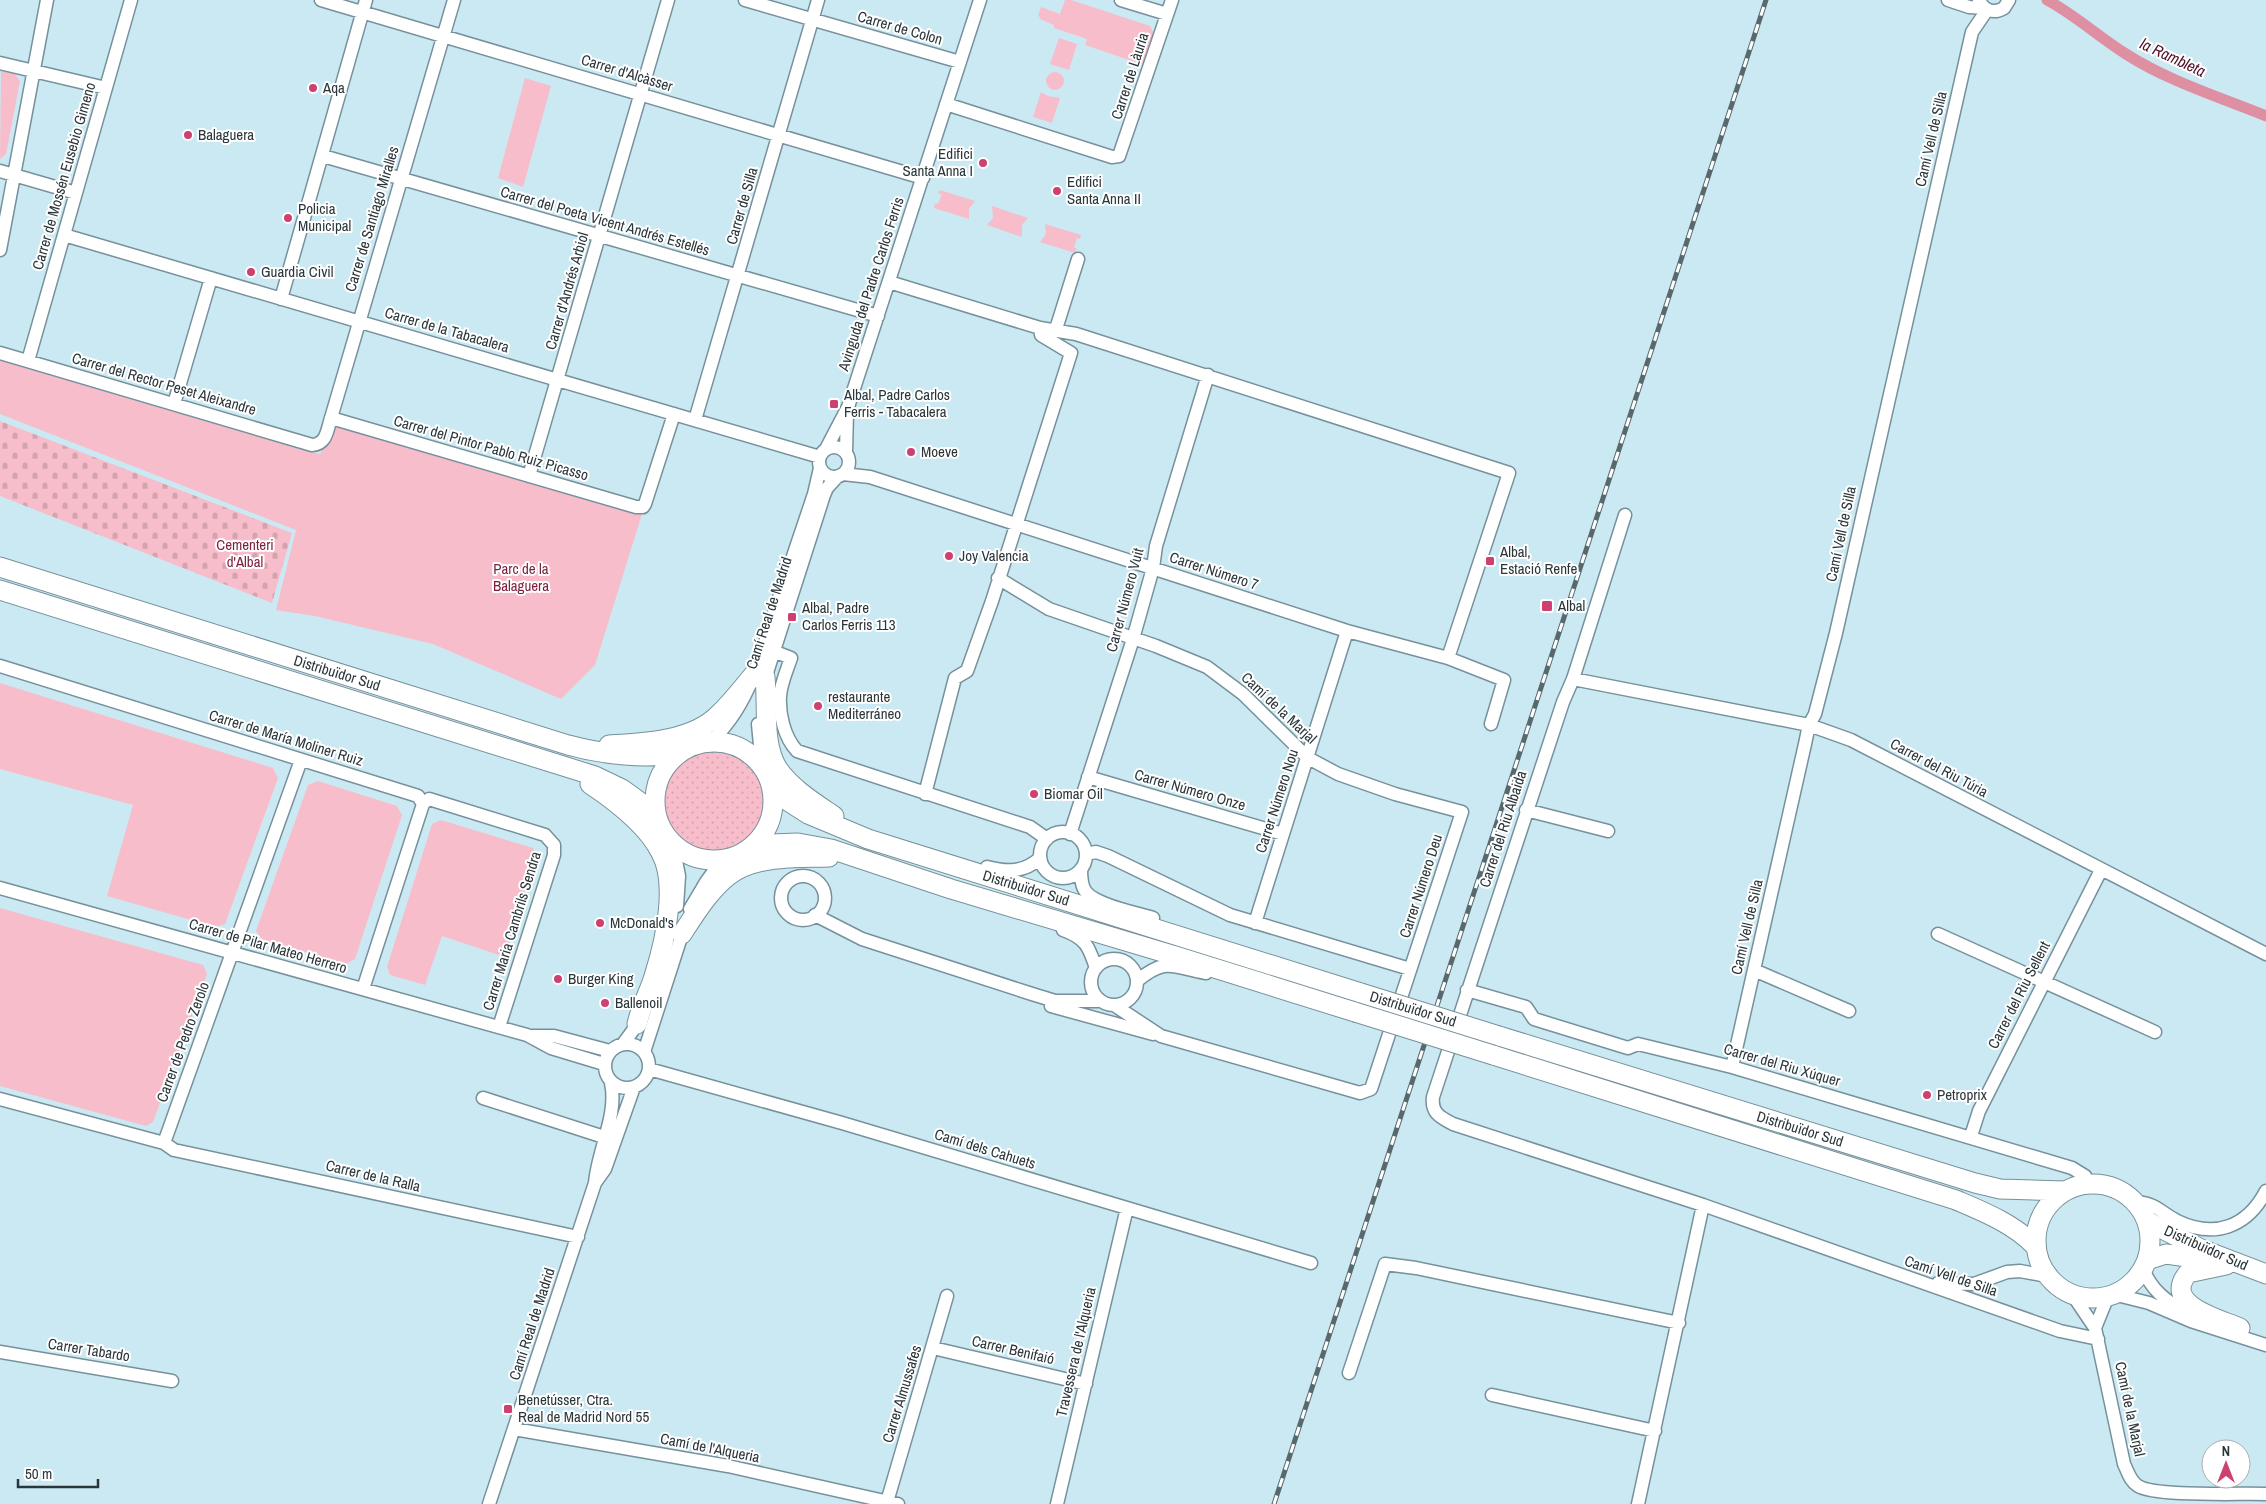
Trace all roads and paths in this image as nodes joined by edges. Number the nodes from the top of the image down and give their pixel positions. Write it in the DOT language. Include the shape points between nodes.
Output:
graph roads {
  1 [pos="48,0"];
  2 [pos="131,0"];
  3 [pos="321,0"];
  4 [pos="454,0"];
  5 [pos="668,0"];
  6 [pos="745,0"];
  7 [pos="818,0"];
  8 [pos="980,0"];
  9 [pos="1121,0"];
  10 [pos="1172,0"];
  11 [pos="1953,0"];
  12 [pos="2009,0"];
  13 [pos="364,6"];
  14 [pos="1984,6"];
  15 [pos="1167,14"];
  16 [pos="812,19"];
  17 [pos="444,36"];
  18 [pos="960,62"];
  19 [pos="0,63"];
  20 [pos="33,71"];
  21 [pos="106,88"];
  22 [pos="641,94"];
  23 [pos="946,104"];
  24 [pos="780,135"];
  25 [pos="323,156"];
  26 [pos="0,171"];
  27 [pos="14,175"];
  28 [pos="401,178"];
  29 [pos="923,178"];
  30 [pos="76,193"];
  31 [pos="64,235"];
  32 [pos="600,237"];
  33 [pos="0,250"];
  34 [pos="1078,259"];
  35 [pos="738,277"];
  36 [pos="211,278"];
  37 [pos="889,282"];
  38 [pos="281,299"];
  39 [pos="878,316"];
  40 [pos="359,321"];
  41 [pos="1040,328"];
  42 [pos="1056,329"];
  43 [pos="0,352"];
  44 [pos="28,361"];
  45 [pos="1208,375"];
  46 [pos="558,380"];
  47 [pos="174,404"];
  48 [pos="848,407"];
  49 [pos="674,414"];
  50 [pos="331,418"];
  51 [pos="695,420"];
  52 [pos="319,444"];
  53 [pos="848,457"];
  54 [pos="822,458"];
  55 [pos="841,475"];
  56 [pos="529,476"];
  57 [pos="870,477"];
  58 [pos="1625,515"];
  59 [pos="1016,525"];
  60 [pos="0,568"];
  61 [pos="1153,568"];
  62 [pos="998,578"];
  63 [pos="0,590"];
  64 [pos="1347,631"];
  65 [pos="1133,639"];
  66 [pos="773,651"];
  67 [pos="1448,658"];
  68 [pos="0,666"];
  69 [pos="760,675"];
  70 [pos="1573,679"];
  71 [pos="1491,724"];
  72 [pos="1810,725"];
  73 [pos="710,742"];
  74 [pos="568,745"];
  75 [pos="678,754"];
  76 [pos="1308,758"];
  77 [pos="300,760"];
  78 [pos="762,766"];
  79 [pos="569,768"];
  80 [pos="1088,777"];
  81 [pos="772,791"];
  82 [pos="925,794"];
  83 [pos="423,804"];
  84 [pos="1526,810"];
  85 [pos="1462,812"];
  86 [pos="655,813"];
  87 [pos="1608,831"];
  88 [pos="1070,834"];
  89 [pos="1282,834"];
  90 [pos="868,839"];
  91 [pos="1047,839"];
  92 [pos="673,845"];
  93 [pos="748,850"];
  94 [pos="1086,854"];
  95 [pos="864,858"];
  96 [pos="1040,858"];
  97 [pos="722,860"];
  98 [pos="943,862"];
  99 [pos="1081,869"];
  100 [pos="2100,870"];
  101 [pos="0,888"];
  102 [pos="951,889"];
  103 [pos="815,916"];
  104 [pos="1255,923"];
  105 [pos="682,934"];
  106 [pos="1938,934"];
  107 [pos="232,952"];
  108 [pos="2266,954"];
  109 [pos="1247,956"];
  110 [pos="1096,968"];
  111 [pos="1410,969"];
  112 [pos="1754,970"];
  113 [pos="1137,981"];
  114 [pos="1258,981"];
  115 [pos="2044,982"];
  116 [pos="1091,983"];
  117 [pos="362,989"];
  118 [pos="1466,990"];
  119 [pos="1032,994"];
  120 [pos="1131,997"];
  121 [pos="1067,1001"];
  122 [pos="1100,1001"];
  123 [pos="1114,1005"];
  124 [pos="1849,1011"];
  125 [pos="1141,1022"];
  126 [pos="638,1024"];
  127 [pos="499,1027"];
  128 [pos="2155,1032"];
  129 [pos="527,1035"];
  130 [pos="1161,1036"];
  131 [pos="623,1044"];
  132 [pos="610,1051"];
  133 [pos="644,1052"];
  134 [pos="604,1064"];
  135 [pos="1732,1067"];
  136 [pos="649,1070"];
  137 [pos="611,1083"];
  138 [pos="634,1087"];
  139 [pos="0,1098"];
  140 [pos="483,1098"];
  141 [pos="1971,1136"];
  142 [pos="604,1137"];
  143 [pos="164,1143"];
  144 [pos="595,1183"];
  145 [pos="2088,1184"];
  146 [pos="2064,1191"];
  147 [pos="2266,1191"];
  148 [pos="2135,1202"];
  149 [pos="1703,1205"];
  150 [pos="1127,1208"];
  151 [pos="2146,1221"];
  152 [pos="578,1237"];
  153 [pos="2036,1246"];
  154 [pos="1311,1263"];
  155 [pos="2145,1264"];
  156 [pos="2226,1265"];
  157 [pos="2266,1274"];
  158 [pos="2047,1276"];
  159 [pos="1918,1281"];
  160 [pos="2072,1294"];
  161 [pos="2111,1295"];
  162 [pos="948,1296"];
  163 [pos="1679,1323"];
  164 [pos="2240,1328"];
  165 [pos="2096,1333"];
  166 [pos="2263,1341"];
  167 [pos="933,1348"];
  168 [pos="0,1352"];
  169 [pos="1349,1373"];
  170 [pos="172,1380"];
  171 [pos="1086,1384"];
  172 [pos="1492,1395"];
  173 [pos="514,1430"];
  174 [pos="1655,1431"];
  175 [pos="2266,1494"];
  176 [pos="893,1503"];
  177 [pos="489,1504"];
  178 [pos="1058,1504"];
  179 [pos="1638,1504"];
  1 -- 20 [label="street"];
  2 -- 21 [label="street, Carrer de Mossén Eusebio Gimeno"];
  3 -- 13 [label="street, Carrer d'Alcàsser"];
  4 -- 17 [label="street, Carrer de Santiago Miralles"];
  5 -- 22 [label="street, Carrer d'Andrés Arbiol"];
  6 -- 16 [label="street, Carrer de Colon"];
  7 -- 16 [label="street, Carrer de Silla"];
  8 -- 18 [label="street, Avinguda del Padre Carlos Ferris"];
  9 -- 15 [label="street"];
  10 -- 15 [label="street, Carrer de Làuria"];
  11 -- 14 [label="street" via="1969,7"];
  12 -- 14 [label="street" via="2000,10"];
  13 -- 17 [label="street, Carrer d'Alcàsser"];
  13 -- 25 [label="street"];
  14 -- 72 [label="street, Camí Vell de Silla" via="1972,32 1836,633"];
  15 -- 23 [label="street, Carrer de Làuria" via="1119,156 1113,158"];
  16 -- 18 [label="street, Carrer de Colon"];
  16 -- 24 [label="street, Carrer de Silla"];
  17 -- 22 [label="street, Carrer d'Alcàsser"];
  17 -- 28 [label="street, Carrer de Santiago Miralles"];
  18 -- 23 [label="street, Avinguda del Padre Carlos Ferris"];
  19 -- 20 [label="street"];
  20 -- 21 [label="street"];
  20 -- 27 [label="street"];
  21 -- 30 [label="street, Carrer de Mossén Eusebio Gimeno"];
  22 -- 24 [label="street, Carrer d'Alcàsser"];
  22 -- 32 [label="street, Carrer d'Andrés Arbiol"];
  23 -- 29 [label="street, Avinguda del Padre Carlos Ferris"];
  24 -- 29 [label="street, Carrer d'Alcàsser"];
  24 -- 35 [label="street, Carrer de Silla"];
  25 -- 28 [label="street, Carrer del Poeta Vicent Andrés Estellés"];
  25 -- 38 [label="street"];
  26 -- 27 [label="street"];
  27 -- 30 [label="street"];
  27 -- 33 [label="street"];
  28 -- 32 [label="street, Carrer del Poeta Vicent Andrés Estellés"];
  28 -- 40 [label="street, Carrer de Santiago Miralles"];
  29 -- 37 [label="street, Avinguda del Padre Carlos Ferris"];
  30 -- 31 [label="street, Carrer de Mossén Eusebio Gimeno"];
  31 -- 36 [label="street, Carrer de la Tabacalera"];
  31 -- 44 [label="street, Carrer de Mossén Eusebio Gimeno"];
  32 -- 35 [label="street, Carrer del Poeta Vicent Andrés Estellés"];
  32 -- 46 [label="street, Carrer d'Andrés Arbiol"];
  34 -- 42 [label="street"];
  35 -- 39 [label="street, Carrer del Poeta Vicent Andrés Estellés"];
  35 -- 51 [label="street, Carrer de Silla"];
  36 -- 38 [label="street, Carrer de la Tabacalera"];
  36 -- 47 [label="street"];
  37 -- 39 [label="street, Avinguda del Padre Carlos Ferris"];
  37 -- 41 [label="street"];
  38 -- 40 [label="street, Carrer de la Tabacalera"];
  39 -- 48 [label="street, Avinguda del Padre Carlos Ferris"];
  40 -- 46 [label="street, Carrer de la Tabacalera"];
  40 -- 50 [label="street, Carrer de Santiago Miralles"];
  41 -- 42 [label="street"];
  41 -- 59 [label="street" via="1041,335 1071,353"];
  42 -- 45 [label="street"];
  43 -- 44 [label="street, Carrer del Rector Peset Aleixandre"];
  44 -- 47 [label="street, Carrer del Rector Peset Aleixandre"];
  45 -- 61 [label="street, Carrer Número Vuit" via="1156,546"];
  45 -- 67 [label="street" via="1509,473"];
  46 -- 49 [label="street, Carrer de la Tabacalera"];
  46 -- 56 [label="street, Carrer d'Andrés Arbiol"];
  47 -- 52 [label="street, Carrer del Rector Peset Aleixandre" via="312,445"];
  48 -- 53 [label="street, Avinguda del Padre Carlos Ferris"];
  48 -- 54 [label="street, Avinguda del Padre Carlos Ferris"];
  49 -- 51 [label="street, Carrer de la Tabacalera"];
  49 -- 56 [label="street, Carrer del Pintor Pablo Ruiz Picasso" via="643,507"];
  50 -- 52 [label="street, Carrer de Santiago Miralles" via="324,440"];
  50 -- 56 [label="street, Carrer del Pintor Pablo Ruiz Picasso"];
  51 -- 54 [label="street, Carrer de la Tabacalera"];
  53 -- 54 [label="street" via="839,447"];
  53 -- 55 [label="street" via="849,466"];
  53 -- 57 [label="street, Carrer Número 7"];
  54 -- 55 [label="street" via="830,476"];
  54 -- 69 [label="street, Camí Real de Madrid"];
  55 -- 57 [label="street, Carrer Número 7"];
  55 -- 66 [label="street, Camí Real de Madrid" via="832,481 824,495"];
  57 -- 59 [label="street, Carrer Número 7"];
  58 -- 70 [label="street, Carrer del Riu Albaida"];
  59 -- 61 [label="street, Carrer Número 7"];
  59 -- 62 [label="street"];
  60 -- 74 [label="highway, Distribuïdor Sud"];
  61 -- 64 [label="street, Carrer Número 7"];
  61 -- 65 [label="street, Carrer Número Vuit"];
  62 -- 65 [label="street, Camí de la Marjal" via="1049,609"];
  62 -- 82 [label="street" via="967,670 955,678"];
  63 -- 79 [label="highway, Distribuïdor Sud"];
  64 -- 67 [label="street, Carrer Número 7"];
  64 -- 76 [label="street, Carrer Número Nou"];
  65 -- 76 [label="street, Camí de la Marjal" via="1207,667 1244,694"];
  65 -- 80 [label="street, Carrer Número Vuit"];
  66 -- 69 [label="street, Camí Real de Madrid"];
  66 -- 82 [label="street" via="791,658 780,695 782,719 790,743 797,750"];
  67 -- 71 [label="street, Carrer Número 7" via="1504,680"];
  68 -- 77 [label="street, Carrer de María Moliner Ruiz"];
  69 -- 73 [label="street, Camí Real de Madrid" via="727,725"];
  69 -- 74 [label="highway" via="708,724 690,732 633,744"];
  69 -- 78 [label="street, Camí Real de Madrid" via="758,716"];
  69 -- 90 [label="highway" via="769,741 778,768 812,802"];
  70 -- 72 [label="street, Carrer del Riu Túria"];
  70 -- 84 [label="street, Carrer del Riu Albaida"];
  72 -- 100 [label="street, Carrer del Riu Túria" via="1851,740"];
  72 -- 112 [label="street, Camí Vell de Silla"];
  73 -- 75 [label="highway" via="693,745"];
  73 -- 78 [label="highway" via="736,746 748,752"];
  74 -- 75 [label="highway, Distribuïdor Sud" via="629,757"];
  75 -- 86 [label="highway" via="658,780 654,796"];
  76 -- 85 [label="street, Camí de la Marjal" via="1338,774"];
  76 -- 89 [label="street, Carrer Número Nou"];
  77 -- 83 [label="street, Carrer de María Moliner Ruiz" via="418,796"];
  77 -- 107 [label="street, Carrer de Pedro Zerolo"];
  78 -- 81 [label="highway"];
  79 -- 86 [label="highway, Distribuïdor Sud" via="622,789"];
  79 -- 126 [label="highway" via="634,819 661,853 666,866 668,905 662,948"];
  80 -- 88 [label="street, Carrer Número Vuit"];
  80 -- 89 [label="street, Carrer Número Onze"];
  81 -- 90 [label="highway, Distribuïdor Sud" via="808,814"];
  81 -- 93 [label="highway" via="773,808 769,824"];
  82 -- 91 [label="street" via="1030,827"];
  83 -- 117 [label="street"];
  83 -- 127 [label="street, Carrer Maria Cambrils Sendra" via="429,799 545,835 554,845 554,855"];
  84 -- 87 [label="street"];
  84 -- 118 [label="street, Carrer del Riu Albaida"];
  85 -- 111 [label="street, Carrer Número Deu"];
  86 -- 92 [label="highway"];
  88 -- 91 [label="street" via="1058,833"];
  88 -- 94 [label="street" via="1081,841"];
  89 -- 104 [label="street, Carrer Número Nou"];
  90 -- 98 [label="highway, Distribuïdor Sud"];
  91 -- 96 [label="street"];
  92 -- 97 [label="highway" via="704,860"];
  92 -- 126 [label="street" via="680,876 673,929 658,984 647,1012"];
  93 -- 95 [label="highway, Distribuïdor Sud" via="771,844 798,844"];
  93 -- 97 [label="highway"];
  94 -- 99 [label="street"];
  94 -- 104 [label="street" via="1096,852 1108,856 1230,915"];
  95 -- 102 [label="highway, Distribuïdor Sud"];
  95 -- 105 [label="highway" via="795,858 757,863 740,869 718,886"];
  96 -- 98 [label="street" via="1012,871 964,861"];
  96 -- 99 [label="street" via="1046,871 1060,878 1075,875"];
  97 -- 105 [label="street" via="697,896"];
  98 -- 109 [label="highway, Distribuïdor Sud"];
  99 -- 109 [label="street" via="1082,884 1094,899 1221,941"];
  100 -- 108 [label="street, Carrer del Riu Túria"];
  100 -- 115 [label="street, Carrer del Riu Sellent"];
  101 -- 107 [label="street, Carrer de Pilar Mateo Herrero"];
  102 -- 110 [label="street" via="965,898 1071,933 1087,945"];
  102 -- 114 [label="highway, Distribuïdor Sud"];
  103 -- 119 [label="street" via="862,939"];
  104 -- 111 [label="street"];
  105 -- 133 [label="street"];
  106 -- 115 [label="street"];
  107 -- 117 [label="street, Carrer de Pilar Mateo Herrero"];
  107 -- 143 [label="street, Carrer de Pedro Zerolo"];
  109 -- 146 [label="highway, Distribuïdor Sud, bridge" via="1976,1184 2000,1189"];
  110 -- 113 [label="street" via="1107,960 1121,961 1132,968"];
  110 -- 116 [label="street"];
  111 -- 130 [label="street, Carrer Número Deu" via="1374,1083 1371,1089 1360,1093"];
  112 -- 124 [label="street"];
  112 -- 135 [label="street, Camí Vell de Silla"];
  113 -- 114 [label="street" via="1161,965"];
  113 -- 120 [label="street"];
  114 -- 153 [label="highway, Distribuïdor Sud, bridge" via="1956,1200 2003,1221"];
  115 -- 128 [label="street"];
  115 -- 141 [label="street, Carrer del Riu Sellent" via="1979,1111"];
  116 -- 121 [label="street"];
  116 -- 122 [label="street"];
  117 -- 127 [label="street, Carrer de Pilar Mateo Herrero"];
  118 -- 135 [label="street, Carrer del Riu Xúquer" via="1526,1007 1534,1019 1628,1048 1638,1044"];
  118 -- 149 [label="street, Carrer del Riu Albaida" via="1433,1097 1436,1114 1453,1124"];
  119 -- 121 [label="street"];
  119 -- 130 [label="street" via="1046,1004"];
  120 -- 123 [label="street"];
  120 -- 125 [label="street"];
  121 -- 122 [label="street"];
  122 -- 123 [label="street"];
  123 -- 125 [label="street"];
  125 -- 130 [label="street"];
  126 -- 131 [label="street"];
  127 -- 129 [label="street, Carrer de Pilar Mateo Herrero"];
  129 -- 132 [label="street, Carrer de Pilar Mateo Herrero" via="554,1036"];
  129 -- 134 [label="street, Carrer de Pilar Mateo Herrero" via="551,1048"];
  131 -- 132 [label="street"];
  131 -- 133 [label="street" via="633,1045"];
  132 -- 134 [label="street"];
  133 -- 136 [label="street"];
  134 -- 137 [label="street"];
  135 -- 141 [label="street, Carrer del Riu Xúquer"];
  136 -- 138 [label="street" via="643,1081"];
  136 -- 150 [label="street, Camí dels Cahuets" via="842,1123"];
  137 -- 138 [label="street" via="623,1088"];
  137 -- 142 [label="street, Camí Real de Madrid" via="614,1105"];
  138 -- 144 [label="street, Camí Real de Madrid" via="605,1169"];
  139 -- 143 [label="street, Carrer de la Ralla"];
  140 -- 142 [label="street"];
  141 -- 145 [label="street, Carrer del Riu Xúquer" via="2072,1168 2084,1176"];
  142 -- 144 [label="street, Camí Real de Madrid"];
  143 -- 152 [label="street, Carrer de la Ralla" via="174,1150"];
  144 -- 152 [label="street, Camí Real de Madrid"];
  145 -- 146 [label="highway"];
  145 -- 148 [label="highway" via="2106,1185 2122,1191"];
  146 -- 153 [label="highway" via="2042,1214 2036,1230"];
  147 -- 148 [label="street" via="2247,1218 2233,1226 2211,1229 2177,1221 2147,1203"];
  148 -- 151 [label="highway"];
  149 -- 159 [label="street, Camí Vell de Silla"];
  149 -- 163 [label="street"];
  150 -- 154 [label="street, Camí dels Cahuets"];
  150 -- 171 [label="street, Travessera de l'Alqueria"];
  151 -- 155 [label="highway" via="2150,1240"];
  151 -- 157 [label="highway, Distribuïdor Sud" via="2201,1249"];
  152 -- 173 [label="street, Camí Real de Madrid"];
  153 -- 158 [label="highway" via="2039,1262"];
  155 -- 156 [label="highway, Distribuïdor Sud" via="2166,1254 2179,1254"];
  155 -- 161 [label="highway" via="2130,1284"];
  155 -- 164 [label="street" via="2146,1277 2156,1292 2178,1308 2224,1326"];
  156 -- 157 [label="highway, Distribuïdor Sud"];
  156 -- 164 [label="highway" via="2188,1273 2182,1284 2183,1297 2193,1308"];
  158 -- 159 [label="street" via="2020,1271 2007,1272 1974,1284"];
  158 -- 160 [label="highway"];
  159 -- 165 [label="street, Camí Vell de Silla" via="2060,1331"];
  160 -- 161 [label="highway" via="2090,1298"];
  160 -- 165 [label="street, Camí de la Marjal"];
  161 -- 165 [label="street"];
  161 -- 166 [label="street" via="2149,1303 2191,1321"];
  162 -- 167 [label="street, Carrer Almussafes"];
  163 -- 169 [label="street" via="1385,1264"];
  163 -- 174 [label="street"];
  164 -- 166 [label="street"];
  165 -- 175 [label="street, Camí de la Marjal" via="2124,1464 2130,1478 2139,1486 2159,1492"];
  167 -- 171 [label="street, Carrer Benifaió"];
  167 -- 176 [label="street, Carrer Almussafes"];
  168 -- 170 [label="street, Carrer Tabardo"];
  171 -- 178 [label="street, Travessera de l'Alqueria"];
  172 -- 174 [label="street"];
  173 -- 176 [label="street, Camí de l'Alqueria" via="728,1466"];
  173 -- 177 [label="street, Camí Real de Madrid"];
  174 -- 179 [label="street"];
}
